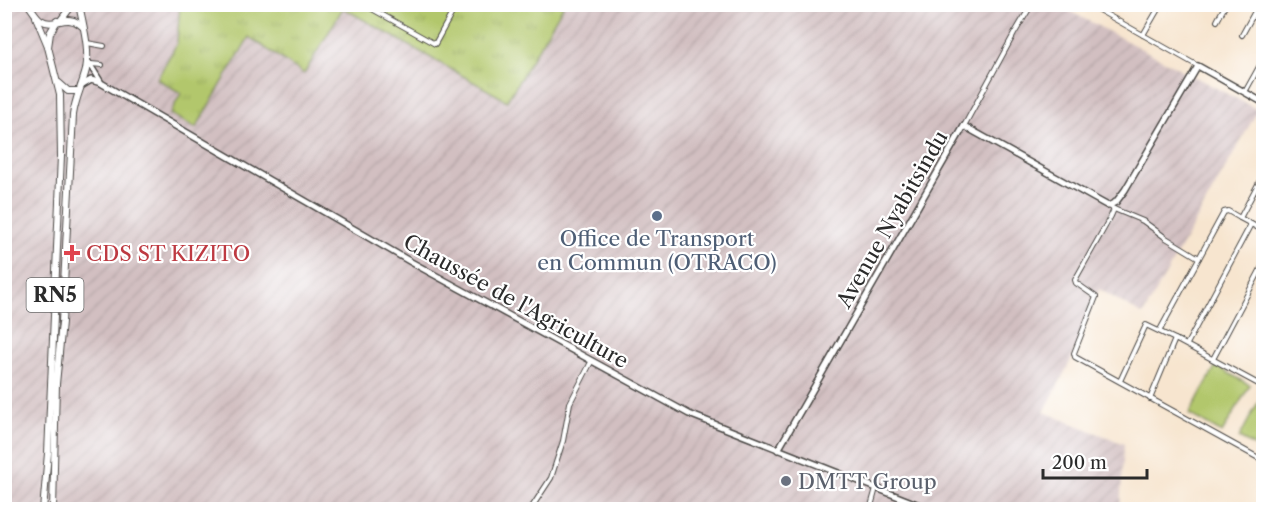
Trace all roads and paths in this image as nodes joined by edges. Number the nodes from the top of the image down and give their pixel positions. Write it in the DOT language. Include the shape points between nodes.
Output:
graph roads {
  1 [pos="28,4"];
  2 [pos="73,4"];
  3 [pos="79,4"];
  4 [pos="363,4"];
  5 [pos="457,4"];
  6 [pos="1032,4"];
  7 [pos="1088,4"];
  8 [pos="1161,4"];
  9 [pos="1226,4"];
  10 [pos="1259,4"];
  11 [pos="34,12"];
  12 [pos="59,21"];
  13 [pos="1217,21"];
  14 [pos="83,27"];
  15 [pos="1143,35"];
  16 [pos="1242,35"];
  17 [pos="86,43"];
  18 [pos="48,46"];
  19 [pos="104,46"];
  20 [pos="1263,58"];
  21 [pos="89,62"];
  22 [pos="102,65"];
  23 [pos="1198,66"];
  24 [pos="57,80"];
  25 [pos="102,82"];
  26 [pos="80,89"];
  27 [pos="1245,92"];
  28 [pos="1263,103"];
  29 [pos="964,126"];
  30 [pos="1263,173"];
  31 [pos="1111,207"];
  32 [pos="1240,218"];
  33 [pos="1251,224"];
  34 [pos="1263,231"];
  35 [pos="57,239"];
  36 [pos="67,240"];
  37 [pos="1199,258"];
  38 [pos="1263,263"];
  39 [pos="1160,330"];
  40 [pos="1175,339"];
  41 [pos="1187,345"];
  42 [pos="1213,359"];
  43 [pos="591,362"];
  44 [pos="1120,381"];
  45 [pos="1263,387"];
  46 [pos="1150,399"];
  47 [pos="778,450"];
  48 [pos="52,452"];
  49 [pos="1263,461"];
  50 [pos="876,488"];
  51 [pos="1263,504"];
  52 [pos="42,510"];
  53 [pos="52,510"];
  54 [pos="530,510"];
  55 [pos="870,510"];
  56 [pos="932,510"];
  57 [pos="1262,510"];
  1 -- 11 [label="main road"];
  2 -- 12 [label="main road"];
  3 -- 14 [label="main road, RN5"];
  4 -- 5 [label="street" via="435,44"];
  6 -- 29 [label="street, Avenue Nyabitsindu"];
  7 -- 15 [label="street"];
  8 -- 15 [label="street"];
  9 -- 13 [label="street"];
  10 -- 16 [label="street"];
  11 -- 12 [label="main road" via="44,21"];
  11 -- 18 [label="main road"];
  12 -- 14 [label="main road" via="73,20"];
  12 -- 18 [label="main road" via="50,33"];
  14 -- 17 [label="main road, RN5"];
  15 -- 23 [label="street"];
  17 -- 19 [label="street"];
  17 -- 21 [label="main road, RN5"];
  18 -- 24 [label="main road, RN5"];
  20 -- 27 [label="street"];
  21 -- 22 [label="street"];
  21 -- 25 [label="street, Chaussée de l'Agriculture"];
  21 -- 26 [label="main road, RN5"];
  23 -- 27 [label="street"];
  23 -- 31 [label="street"];
  24 -- 26 [label="main road" via="65,90"];
  24 -- 35 [label="main road, RN5" via="61,156"];
  25 -- 26 [label="street" via="91,80"];
  25 -- 43 [label="street, Chaussée de l'Agriculture"];
  26 -- 36 [label="main road, RN5" via="73,115"];
  27 -- 28 [label="street"];
  29 -- 31 [label="street"];
  29 -- 47 [label="street, Avenue Nyabitsindu"];
  30 -- 32 [label="street"];
  31 -- 37 [label="street" via="1143,220"];
  31 -- 44 [label="street" via="1075,279 1096,297 1074,354 1076,359"];
  32 -- 33 [label="street"];
  32 -- 37 [label="street" via="1224,212"];
  33 -- 34 [label="street"];
  33 -- 41 [label="street"];
  35 -- 36 [label="main road"];
  35 -- 48 [label="main road, RN5"];
  36 -- 48 [label="main road, RN5"];
  37 -- 39 [label="street"];
  38 -- 42 [label="street"];
  39 -- 40 [label="street"];
  39 -- 44 [label="street" via="1145,326"];
  40 -- 41 [label="street"];
  40 -- 46 [label="street"];
  41 -- 42 [label="street"];
  42 -- 45 [label="street"];
  43 -- 47 [label="street, Chaussée de l'Agriculture" via="688,414"];
  43 -- 54 [label="street" via="570,404 551,478"];
  44 -- 46 [label="street"];
  46 -- 49 [label="street"];
  47 -- 50 [label="street, Chaussée de l'Agriculture"];
  48 -- 52 [label="main road, RN5"];
  48 -- 53 [label="main road, RN5"];
  50 -- 55 [label="street"];
  50 -- 56 [label="street, Chaussée de l'Agriculture"];
  51 -- 57 [label="main road"];
}
